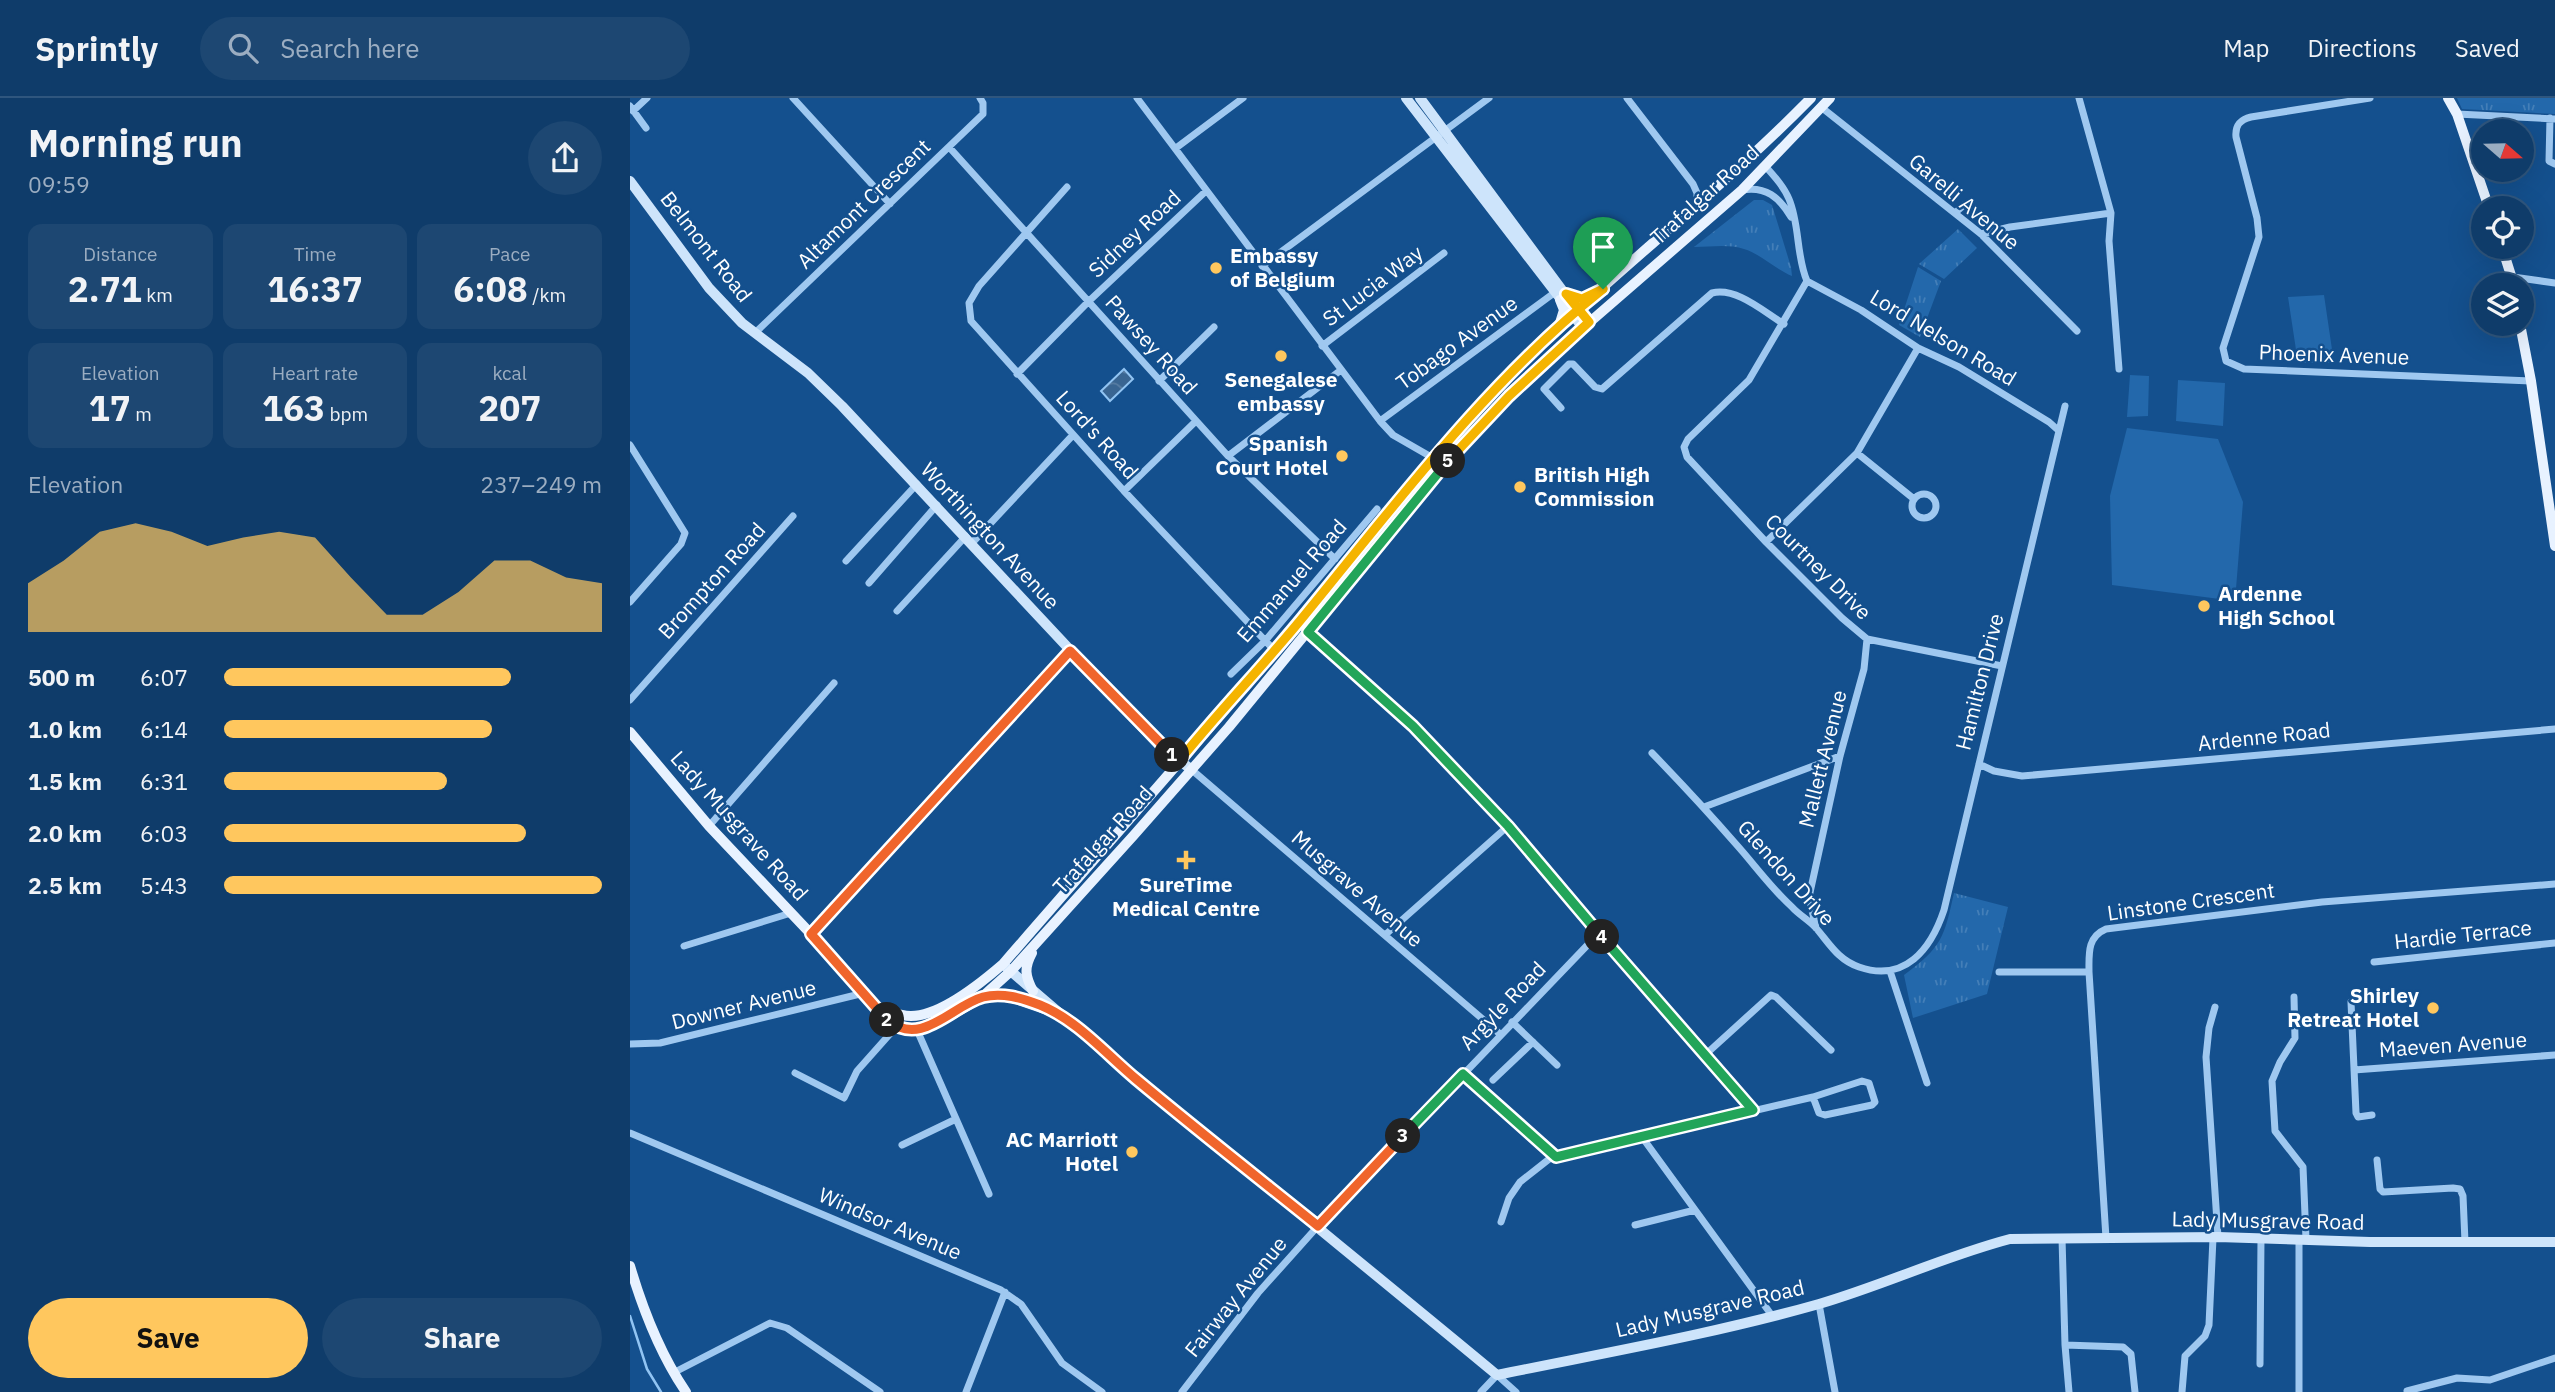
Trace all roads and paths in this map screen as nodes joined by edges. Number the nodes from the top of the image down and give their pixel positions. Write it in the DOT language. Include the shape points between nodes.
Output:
graph roads {
  1 [pos="647,98"];
  2 [pos="793,98"];
  3 [pos="979,98"];
  4 [pos="1137,98"];
  5 [pos="1243,98"];
  6 [pos="1406,98"];
  7 [pos="1420,98"];
  8 [pos="1489,98"];
  9 [pos="1627,98"];
  10 [pos="1811,98"];
  11 [pos="1830,98"];
  12 [pos="2078,98"];
  13 [pos="2370,98"];
  14 [pos="2448,98"];
  15 [pos="1821,107"];
  16 [pos="632,108"];
  17 [pos="2457,114"];
  18 [pos="2553,118"];
  19 [pos="646,128"];
  20 [pos="1441,134"];
  21 [pos="949,147"];
  22 [pos="1176,148"];
  23 [pos="1747,162"];
  24 [pos="2555,164"];
  25 [pos="1766,167"];
  26 [pos="630,181"];
  27 [pos="1067,187"];
  28 [pos="1742,190"];
  29 [pos="1206,191"];
  30 [pos="2485,196"];
  31 [pos="890,204"];
  32 [pos="1964,205"];
  33 [pos="1696,207"];
  34 [pos="2111,213"];
  35 [pos="1955,214"];
  36 [pos="1795,223"];
  37 [pos="1027,233"];
  38 [pos="1981,234"];
  39 [pos="1444,253"];
  40 [pos="1262,266"];
  41 [pos="1807,281"];
  42 [pos="2534,282"];
  43 [pos="2555,283"];
  44 [pos="1603,289"];
  45 [pos="1560,296"];
  46 [pos="1088,302"];
  47 [pos="1575,312"];
  48 [pos="1784,324"];
  49 [pos="1586,325"];
  50 [pos="1214,327"];
  51 [pos="1557,329"];
  52 [pos="2077,331"];
  53 [pos="756,332"];
  54 [pos="2522,336"];
  55 [pos="1322,346"];
  56 [pos="1918,348"];
  57 [pos="2119,369"];
  58 [pos="1341,370"];
  59 [pos="1017,374"];
  60 [pos="1159,381"];
  61 [pos="2531,381"];
  62 [pos="2064,405"];
  63 [pos="1561,408"];
  64 [pos="1196,421"];
  65 [pos="1380,421"];
  66 [pos="2058,430"];
  67 [pos="1073,435"];
  68 [pos="630,445"];
  69 [pos="1857,453"];
  70 [pos="1228,456"];
  71 [pos="1433,458"];
  72 [pos="2550,477"];
  73 [pos="917,484"];
  74 [pos="1124,491"];
  75 [pos="1914,499"];
  76 [pos="937,505"];
  77 [pos="1377,509"];
  78 [pos="793,516"];
  79 [pos="969,540"];
  80 [pos="1766,542"];
  81 [pos="2555,547"];
  82 [pos="1335,559"];
  83 [pos="846,561"];
  84 [pos="869,583"];
  85 [pos="630,602"];
  86 [pos="897,611"];
  87 [pos="1308,632"];
  88 [pos="1867,639"];
  89 [pos="1265,641"];
  90 [pos="1070,651"];
  91 [pos="1275,651"];
  92 [pos="2002,666"];
  93 [pos="1231,674"];
  94 [pos="834,683"];
  95 [pos="630,700"];
  96 [pos="2555,729"];
  97 [pos="630,732"];
  98 [pos="1652,753"];
  99 [pos="1840,756"];
  100 [pos="1179,761"];
  101 [pos="1979,764"];
  102 [pos="1192,770"];
  103 [pos="1704,807"];
  104 [pos="709,826"];
  105 [pos="1508,826"];
  106 [pos="2555,884"];
  107 [pos="791,913"];
  108 [pos="1816,928"];
  109 [pos="1599,933"];
  110 [pos="811,934"];
  111 [pos="1043,935"];
  112 [pos="1385,935"];
  113 [pos="2555,943"];
  114 [pos="684,946"];
  115 [pos="2374,962"];
  116 [pos="1007,967"];
  117 [pos="1890,971"];
  118 [pos="1999,972"];
  119 [pos="2089,972"];
  120 [pos="1033,991"];
  121 [pos="865,993"];
  122 [pos="2294,997"];
  123 [pos="981,998"];
  124 [pos="2351,1002"];
  125 [pos="878,1007"];
  126 [pos="2215,1007"];
  127 [pos="1059,1014"];
  128 [pos="1512,1022"];
  129 [pos="897,1026"];
  130 [pos="917,1030"];
  131 [pos="1500,1034"];
  132 [pos="1533,1042"];
  133 [pos="630,1044"];
  134 [pos="1831,1050"];
  135 [pos="1705,1055"];
  136 [pos="2555,1055"];
  137 [pos="1557,1065"];
  138 [pos="2354,1070"];
  139 [pos="795,1073"];
  140 [pos="1463,1074"];
  141 [pos="1493,1080"];
  142 [pos="1927,1083"];
  143 [pos="1813,1097"];
  144 [pos="1753,1110"];
  145 [pos="2372,1115"];
  146 [pos="956,1119"];
  147 [pos="630,1133"];
  148 [pos="1642,1136"];
  149 [pos="902,1145"];
  150 [pos="1553,1156"];
  151 [pos="2377,1160"];
  152 [pos="989,1194"];
  153 [pos="1695,1210"];
  154 [pos="1501,1223"];
  155 [pos="1635,1225"];
  156 [pos="1318,1226"];
  157 [pos="2062,1238"];
  158 [pos="2106,1238"];
  159 [pos="2216,1238"];
  160 [pos="2261,1238"];
  161 [pos="2302,1239"];
  162 [pos="2465,1242"];
  163 [pos="2555,1242"];
  164 [pos="631,1270"];
  165 [pos="1005,1292"];
  166 [pos="1819,1304"];
  167 [pos="1773,1317"];
  168 [pos="2065,1345"];
  169 [pos="2555,1358"];
  170 [pos="2260,1364"];
  171 [pos="673,1373"];
  172 [pos="1497,1375"];
  173 [pos="2407,1391"];
  174 [pos="685,1392"];
  175 [pos="880,1392"];
  176 [pos="966,1392"];
  177 [pos="1102,1392"];
  178 [pos="1182,1392"];
  179 [pos="1481,1392"];
  180 [pos="1516,1392"];
  181 [pos="1835,1392"];
  182 [pos="2069,1392"];
  183 [pos="2135,1392"];
  184 [pos="2182,1392"];
  185 [pos="2299,1392"];
  1 -- 16 [label="street"];
  2 -- 31 [label="street"];
  3 -- 21 [label="street, Altamont Crescent" via="984,114"];
  4 -- 22 [label="street"];
  5 -- 22 [label="street"];
  6 -- 20 [label="main road"];
  7 -- 20 [label="main road"];
  8 -- 20 [label="street"];
  9 -- 33 [label="street" via="1693,184"];
  10 -- 23 [label="main road, Trafalgar Road"];
  11 -- 15 [label="main road, Trafalgar Road"];
  12 -- 34 [label="street"];
  13 -- 61 [label="street, Phoenix Avenue" via="2246,118 2236,127 2259,237 2223,348 2226,361 2244,369"];
  14 -- 17 [label="main road"];
  15 -- 25 [label="main road, Trafalgar Road"];
  15 -- 35 [label="street, Garelli Avenue"];
  16 -- 19 [label="street"];
  17 -- 18 [label="street"];
  17 -- 30 [label="main road"];
  18 -- 24 [label="street" via="2549,161"];
  20 -- 40 [label="street"];
  20 -- 45 [label="main road"];
  21 -- 31 [label="street, Altamont Crescent"];
  21 -- 37 [label="street, Pawsey Road"];
  22 -- 29 [label="street"];
  23 -- 25 [label="main road"];
  23 -- 33 [label="main road, Trafalgar Road"];
  25 -- 28 [label="main road, Trafalgar Road"];
  25 -- 36 [label="street" via="1789,200"];
  26 -- 53 [label="main road, Belmont Road" via="709,288"];
  27 -- 37 [label="street, Lord's Road"];
  28 -- 36 [label="street" via="1754,188 1777,197"];
  28 -- 49 [label="main road, Trafalgar Road"];
  29 -- 40 [label="street"];
  29 -- 46 [label="street, Sidney Road"];
  31 -- 53 [label="street, Altamont Crescent"];
  32 -- 35 [label="street"];
  33 -- 44 [label="main road, Trafalgar Road"];
  34 -- 38 [label="street"];
  34 -- 57 [label="street"];
  35 -- 38 [label="street, Garelli Avenue"];
  36 -- 41 [label="street"];
  37 -- 46 [label="street, Pawsey Road"];
  37 -- 59 [label="street, Lord's Road" via="969,303 971,321"];
  38 -- 52 [label="street, Garelli Avenue"];
  39 -- 55 [label="street, St Lucia Way"];
  40 -- 55 [label="street"];
  41 -- 48 [label="street"];
  41 -- 56 [label="street, Lord Nelson Road"];
  42 -- 43 [label="street"];
  44 -- 45 [label="main road" via="1582,299"];
  44 -- 47 [label="main road, Trafalgar Road"];
  45 -- 47 [label="main road"];
  45 -- 51 [label="main road" via="1564,310"];
  45 -- 65 [label="street, Tobago Avenue"];
  46 -- 59 [label="street, Sidney Road"];
  46 -- 60 [label="street, Pawsey Road"];
  47 -- 49 [label="main road"];
  47 -- 51 [label="main road, Trafalgar Road"];
  48 -- 63 [label="street" via="1736,296 1712,293 1602,389 1569,364 1544,389"];
  48 -- 80 [label="street, Courtney Drive" via="1749,380 1694,432 1685,447 1686,457"];
  49 -- 87 [label="main road, Trafalgar Road" via="1480,424"];
  50 -- 60 [label="street"];
  51 -- 71 [label="main road, Trafalgar Road"];
  53 -- 73 [label="main road, Worthington Avenue" via="808,373"];
  54 -- 61 [label="main road"];
  55 -- 58 [label="street"];
  56 -- 66 [label="street, Lord Nelson Road" via="1959,367"];
  56 -- 69 [label="street"];
  58 -- 65 [label="street"];
  58 -- 70 [label="street"];
  59 -- 67 [label="street, Lord's Road"];
  60 -- 64 [label="street, Pawsey Road"];
  61 -- 72 [label="main road"];
  62 -- 66 [label="street, Hamilton Drive"];
  64 -- 70 [label="street, Pawsey Road"];
  64 -- 74 [label="street"];
  65 -- 71 [label="street" via="1393,435"];
  66 -- 92 [label="street, Hamilton Drive"];
  67 -- 74 [label="street, Lord's Road"];
  67 -- 79 [label="street"];
  68 -- 85 [label="street" via="685,533 681,544"];
  69 -- 75 [label="street"];
  69 -- 80 [label="street"];
  70 -- 82 [label="street, Pawsey Road"];
  71 -- 91 [label="main road, Trafalgar Road"];
  72 -- 81 [label="main road"];
  73 -- 76 [label="main road, Worthington Avenue"];
  73 -- 83 [label="street"];
  74 -- 89 [label="street, Lord's Road"];
  76 -- 79 [label="main road, Worthington Avenue"];
  76 -- 84 [label="street"];
  77 -- 82 [label="street, Emmanuel Road"];
  78 -- 95 [label="street, Brompton Road"];
  79 -- 86 [label="street"];
  79 -- 90 [label="main road, Worthington Avenue"];
  80 -- 88 [label="street, Courtney Drive"];
  82 -- 89 [label="street, Emmanuel Road"];
  87 -- 102 [label="main road, Trafalgar Road"];
  87 -- 105 [label="street" via="1413,726"];
  88 -- 92 [label="street, Courtney Drive"];
  88 -- 99 [label="street, Mallett Avenue" via="1864,669"];
  89 -- 91 [label="street, Lord's Road"];
  89 -- 93 [label="street, Emmanuel Road"];
  90 -- 100 [label="main road, Worthington Avenue"];
  90 -- 110 [label="street"];
  91 -- 100 [label="main road, Trafalgar Road"];
  92 -- 101 [label="street, Hamilton Drive"];
  94 -- 104 [label="street"];
  96 -- 101 [label="street, Ardenne Road" via="2022,776"];
  97 -- 104 [label="main road, Lady Musgrave Road"];
  98 -- 103 [label="street, Glendon Drive"];
  99 -- 103 [label="street"];
  99 -- 108 [label="street, Mallett Avenue" via="1808,897"];
  100 -- 102 [label="main road, Worthington Avenue"];
  100 -- 116 [label="main road, Trafalgar Road"];
  101 -- 117 [label="street, Hamilton Drive" via="1936,934 1914,959"];
  102 -- 111 [label="main road, Trafalgar Road"];
  102 -- 112 [label="street, Musgrave Avenue"];
  103 -- 108 [label="street, Glendon Drive" via="1791,907"];
  104 -- 107 [label="main road, Lady Musgrave Road"];
  105 -- 109 [label="street"];
  105 -- 112 [label="street"];
  106 -- 119 [label="street, Linstone Crescent" via="2322,902 2106,929 2090,943"];
  107 -- 110 [label="main road, Lady Musgrave Road"];
  107 -- 114 [label="street"];
  108 -- 117 [label="street, Glendon Drive" via="1840,957 1857,967"];
  109 -- 128 [label="street, Argyle Road"];
  109 -- 135 [label="street"];
  110 -- 121 [label="main road, Lady Musgrave Road"];
  111 -- 116 [label="main road, Trafalgar Road"];
  111 -- 120 [label="main road" via="1026,966"];
  112 -- 131 [label="street, Musgrave Avenue"];
  113 -- 115 [label="street, Hardie Terrace"];
  116 -- 120 [label="main road"];
  116 -- 123 [label="main road"];
  116 -- 125 [label="main road" via="922,1015 907,1016"];
  117 -- 142 [label="street"];
  118 -- 119 [label="street"];
  119 -- 158 [label="street, Linstone Crescent"];
  120 -- 127 [label="main road"];
  121 -- 125 [label="main road, Lady Musgrave Road"];
  121 -- 133 [label="street, Downer Avenue" via="660,1043"];
  122 -- 161 [label="street" via="2295,1038 2272,1082 2275,1131 2303,1167"];
  123 -- 127 [label="main road" via="1007,996"];
  123 -- 130 [label="main road"];
  124 -- 138 [label="street"];
  125 -- 129 [label="main road, Lady Musgrave Road"];
  126 -- 159 [label="street" via="2206,1057"];
  127 -- 156 [label="main road"];
  128 -- 131 [label="street, Argyle Road"];
  128 -- 132 [label="street"];
  129 -- 130 [label="main road"];
  129 -- 139 [label="street" via="857,1071 844,1098"];
  130 -- 146 [label="street"];
  131 -- 140 [label="street, Argyle Road"];
  132 -- 137 [label="street"];
  132 -- 141 [label="street"];
  134 -- 135 [label="street" via="1771,995"];
  135 -- 144 [label="street"];
  136 -- 138 [label="street, Maeven Avenue"];
  138 -- 145 [label="street" via="2356,1116"];
  140 -- 150 [label="street"];
  140 -- 156 [label="street, Argyle Road"];
  143 -- 143 [label="street" via="1867,1080 1875,1101 1825,1115 1819,1113"];
  143 -- 144 [label="street"];
  144 -- 148 [label="street"];
  146 -- 149 [label="street"];
  146 -- 152 [label="street"];
  147 -- 165 [label="street, Windsor Avenue"];
  148 -- 150 [label="street"];
  148 -- 153 [label="street"];
  150 -- 154 [label="street" via="1520,1182"];
  151 -- 162 [label="street" via="2383,1192 2460,1189"];
  153 -- 155 [label="street"];
  153 -- 167 [label="street"];
  156 -- 172 [label="main road"];
  156 -- 178 [label="street, Fairway Avenue" via="1258,1293"];
  157 -- 158 [label="main road, Lady Musgrave Road"];
  157 -- 166 [label="main road, Lady Musgrave Road" via="2010,1239 1980,1247"];
  157 -- 168 [label="street"];
  158 -- 159 [label="main road, Lady Musgrave Road"];
  159 -- 160 [label="main road, Lady Musgrave Road"];
  159 -- 184 [label="street" via="2210,1325 2206,1336 2185,1356"];
  160 -- 161 [label="main road, Lady Musgrave Road"];
  160 -- 170 [label="street"];
  161 -- 162 [label="main road, Lady Musgrave Road"];
  161 -- 185 [label="street"];
  162 -- 163 [label="main road, Lady Musgrave Road"];
  164 -- 171 [label="main road"];
  165 -- 176 [label="street"];
  165 -- 177 [label="street, Windsor Avenue" via="1021,1304 1062,1363"];
  166 -- 167 [label="main road, Lady Musgrave Road"];
  166 -- 181 [label="street"];
  167 -- 172 [label="main road, Lady Musgrave Road"];
  168 -- 182 [label="street"];
  168 -- 183 [label="street" via="2123,1347 2131,1354"];
  169 -- 173 [label="street" via="2490,1380 2457,1378"];
  171 -- 174 [label="main road"];
  171 -- 175 [label="street" via="770,1323 787,1328"];
  172 -- 179 [label="street"];
  172 -- 180 [label="street"];
}
